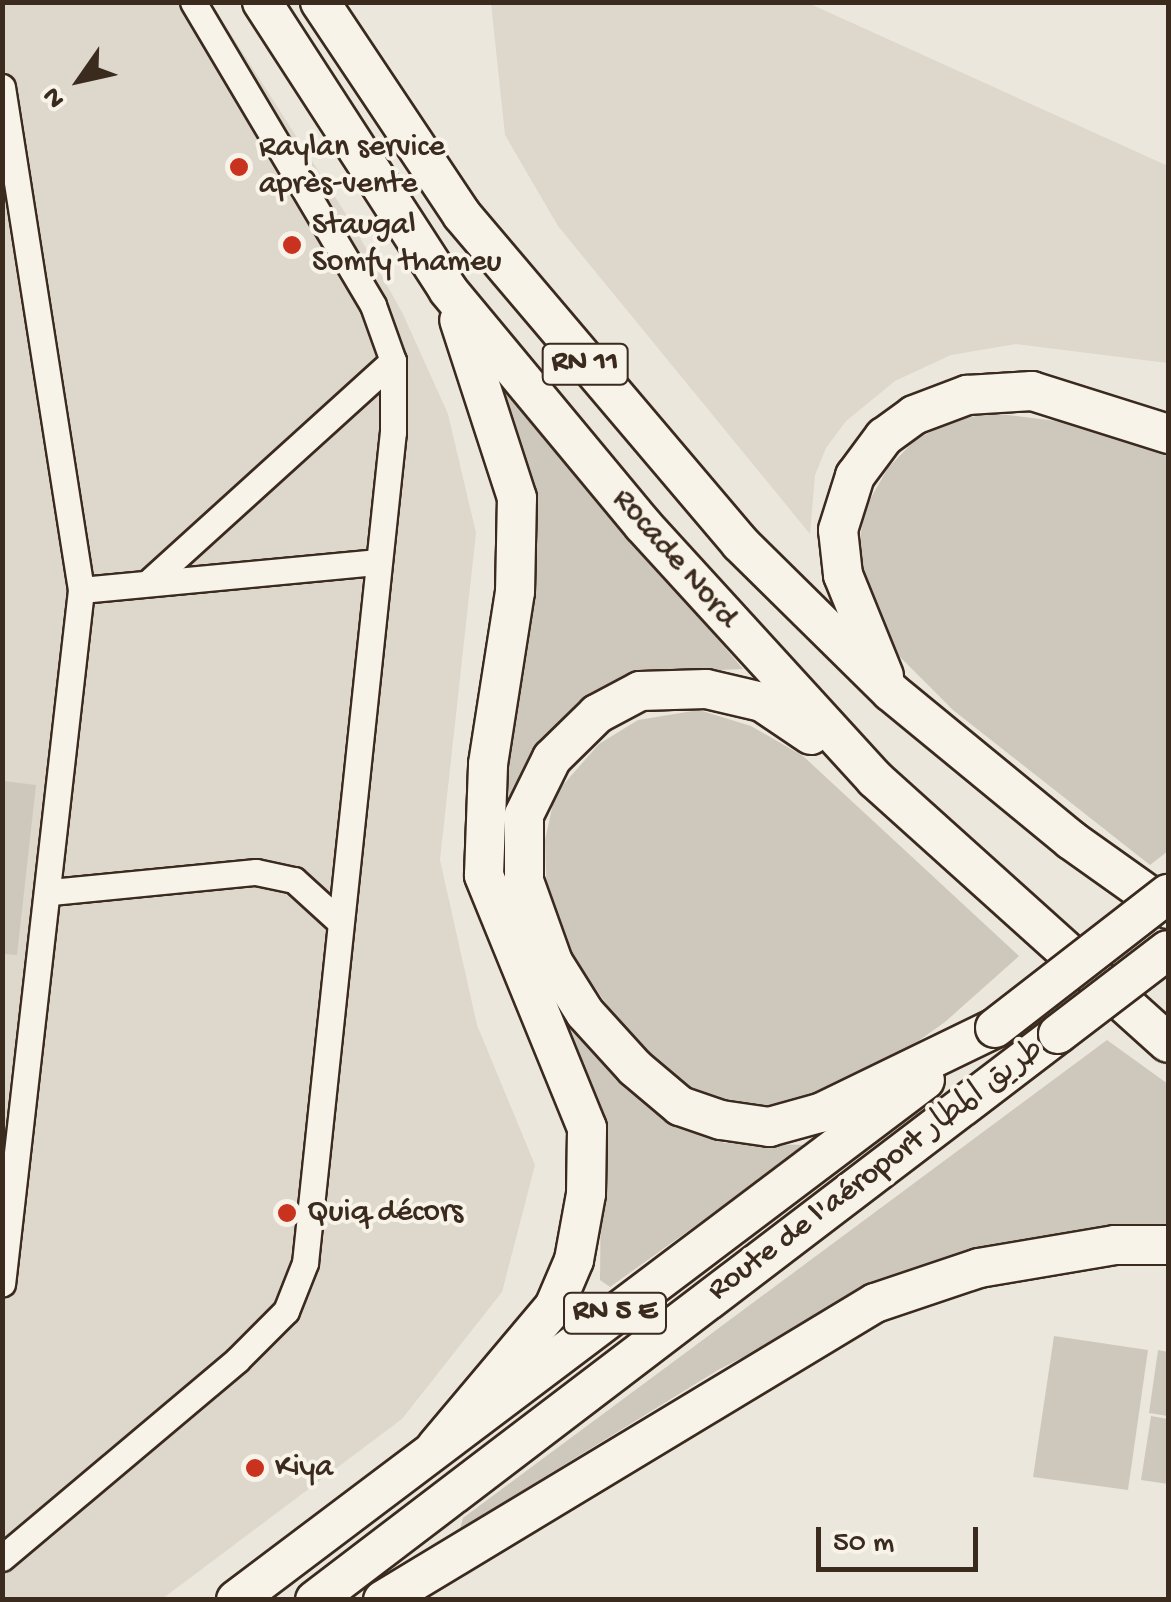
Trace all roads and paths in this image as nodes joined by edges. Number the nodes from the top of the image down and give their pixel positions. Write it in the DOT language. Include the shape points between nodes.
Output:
graph roads {
  1 [pos="193,2"];
  2 [pos="262,2"];
  3 [pos="320,2"];
  4 [pos="2,87"];
  5 [pos="448,290"];
  6 [pos="393,361"];
  7 [pos="1168,434"];
  8 [pos="376,562"];
  9 [pos="150,581"];
  10 [pos="82,590"];
  11 [pos="891,692"];
  12 [pos="875,779"];
  13 [pos="51,892"];
  14 [pos="1168,894"];
  15 [pos="1168,909"];
  16 [pos="340,922"];
  17 [pos="1168,950"];
  18 [pos="995,1028"];
  19 [pos="1168,1043"];
  20 [pos="1168,1245"];
  21 [pos="2,1284"];
  22 [pos="436,1447"];
  23 [pos="2,1558"];
  24 [pos="236,1600"];
  25 [pos="315,1600"];
  26 [pos="383,1600"];
  1 -- 6 [label="street" via="373,305"];
  2 -- 5 [label="highway, Rocade Nord / RN 11"];
  3 -- 11 [label="highway, Rocade Nord / RN 11" via="462,215 547,318 740,544"];
  4 -- 10 [label="street"];
  5 -- 12 [label="highway, Rocade Nord / RN 11" via="644,525"];
  5 -- 22 [label="highway" via="493,408 516,498 515,592 488,764 484,874 587,1128 586,1194 574,1260 554,1307"];
  6 -- 8 [label="street" via="393,432"];
  6 -- 9 [label="street"];
  7 -- 11 [label="highway" via="1032,391 967,396 914,415 884,437 855,476 838,530 843,575"];
  8 -- 9 [label="street"];
  8 -- 16 [label="street"];
  9 -- 10 [label="street"];
  10 -- 13 [label="street"];
  11 -- 15 [label="highway, Rocade Nord / RN 11"];
  12 -- 18 [label="highway" via="762,702 706,689 640,691 596,714 552,758 524,815 524,882 553,962 586,1014 635,1068 680,1106 720,1120 769,1127 820,1113"];
  12 -- 19 [label="highway, Rocade Nord / RN 11"];
  13 -- 16 [label="street" via="256,872 294,880"];
  13 -- 21 [label="street"];
  14 -- 18 [label="highway, RN 5 E, bridge"];
  16 -- 23 [label="street" via="298,1290 238,1360"];
  17 -- 25 [label="highway, Route de l'aéroport طريق المطار / RN 5 E, bridge"];
  18 -- 22 [label="highway, Route de l'aéroport طريق المطار / RN 5 E"];
  20 -- 26 [label="highway" via="1115,1245 979,1268 875,1303"];
  22 -- 24 [label="highway, Route de l'aéroport طريق المطار / RN 5 E"];
}
